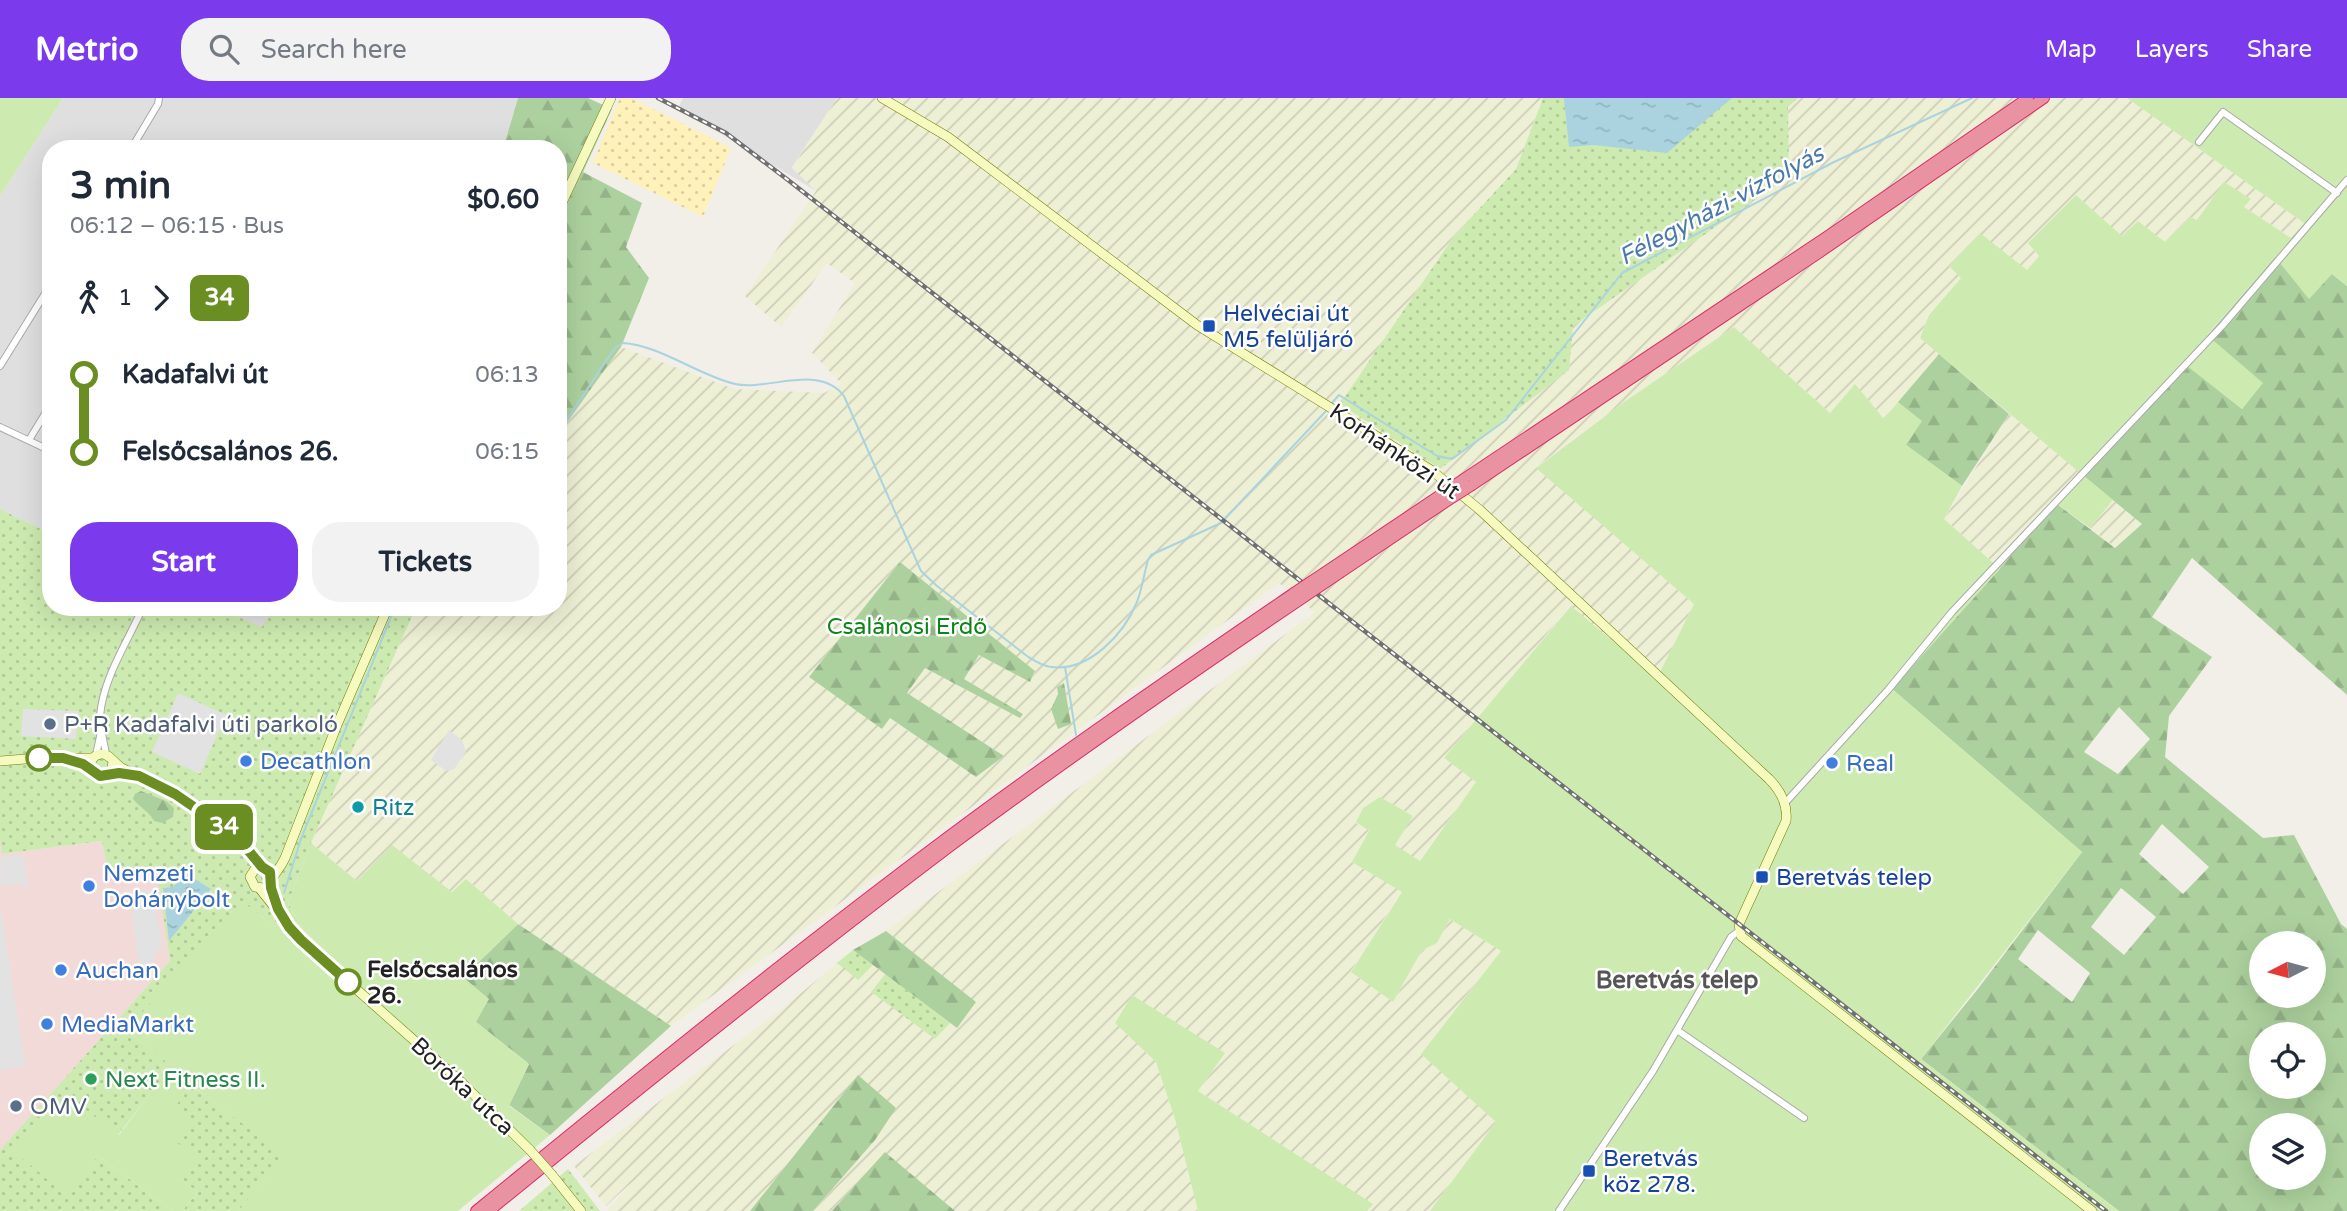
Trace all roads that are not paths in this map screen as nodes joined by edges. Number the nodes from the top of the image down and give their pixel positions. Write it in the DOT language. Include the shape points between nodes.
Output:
graph roads {
  1 [pos="159,98"];
  2 [pos="611,98"];
  3 [pos="882,98"];
  4 [pos="2028,98"];
  5 [pos="2044,98"];
  6 [pos="136,140"];
  7 [pos="2199,142"];
  8 [pos="2347,180"];
  9 [pos="567,192"];
  10 [pos="2337,193"];
  11 [pos="42,298"];
  12 [pos="0,366"];
  13 [pos="42,419"];
  14 [pos="0,427"];
  15 [pos="29,440"];
  16 [pos="42,446"];
  17 [pos="1468,482"];
  18 [pos="1296,597"];
  19 [pos="140,616"];
  20 [pos="384,616"];
  21 [pos="102,757"];
  22 [pos="63,758"];
  23 [pos="0,761"];
  24 [pos="91,770"];
  25 [pos="110,774"];
  26 [pos="139,776"];
  27 [pos="1785,803"];
  28 [pos="285,858"];
  29 [pos="260,869"];
  30 [pos="271,880"];
  31 [pos="260,889"];
  32 [pos="278,909"];
  33 [pos="1739,931"];
  34 [pos="1676,1030"];
  35 [pos="1804,1118"];
  36 [pos="476,1211"];
  37 [pos="489,1211"];
  38 [pos="581,1211"];
  39 [pos="1559,1211"];
  40 [pos="2092,1211"];
  1 -- 6 [label="street"];
  2 -- 9 [label="street"];
  3 -- 27 [label="street, Korhánközi út" via="948,137 1197,325 1431,470 1769,779"];
  4 -- 17 [label="highway"];
  5 -- 17 [label="highway" via="1820,253"];
  7 -- 10 [label="street" via="2223,112"];
  8 -- 10 [label="street"];
  10 -- 27 [label="street" via="2222,326 1952,612"];
  11 -- 12 [label="street"];
  13 -- 15 [label="street"];
  14 -- 15 [label="street"];
  15 -- 16 [label="street"];
  17 -- 18 [label="highway, bridge"];
  18 -- 36 [label="highway" via="1077,743 903,871"];
  18 -- 37 [label="highway" via="951,846"];
  19 -- 21 [label="street" via="108,685 101,712"];
  20 -- 28 [label="street"];
  21 -- 22 [label="street"];
  21 -- 24 [label="street"];
  21 -- 25 [label="street" via="113,767"];
  21 -- 26 [label="street"];
  22 -- 23 [label="street"];
  22 -- 24 [label="street"];
  24 -- 25 [label="street" via="100,776"];
  25 -- 26 [label="street"];
  26 -- 29 [label="street" via="198,808 242,844"];
  27 -- 33 [label="street" via="1784,828"];
  28 -- 29 [label="street"];
  28 -- 30 [label="street"];
  29 -- 30 [label="street, Boróka utca"];
  29 -- 31 [label="street, Boróka utca" via="251,883"];
  30 -- 31 [label="street"];
  30 -- 32 [label="street, Boróka utca"];
  31 -- 32 [label="street, Boróka utca"];
  32 -- 38 [label="street, Boróka utca, bridge" via="301,940 530,1150"];
  33 -- 34 [label="street" via="1717,958"];
  33 -- 40 [label="street"];
  34 -- 35 [label="street"];
  34 -- 39 [label="street"];
}
